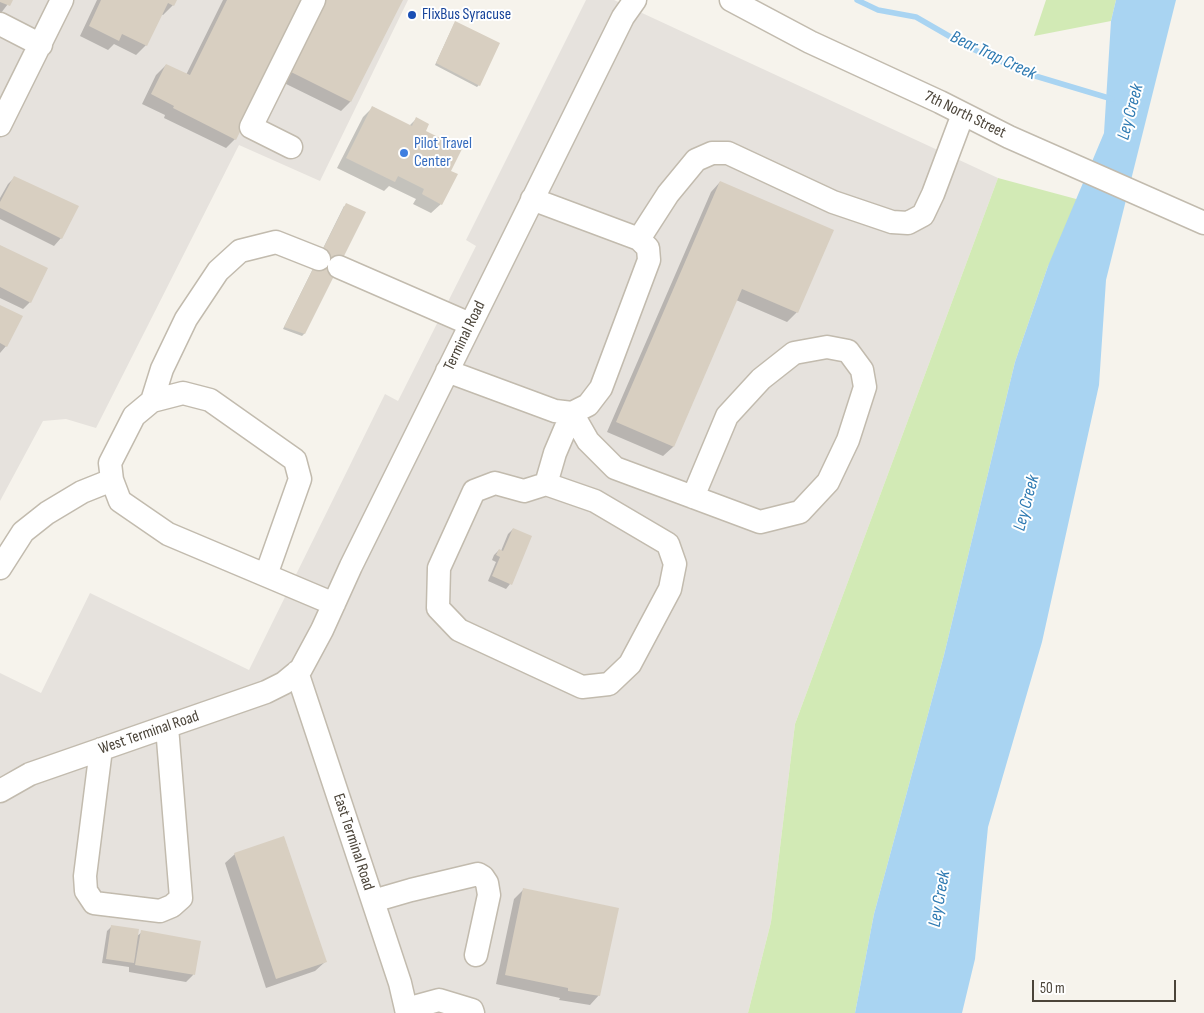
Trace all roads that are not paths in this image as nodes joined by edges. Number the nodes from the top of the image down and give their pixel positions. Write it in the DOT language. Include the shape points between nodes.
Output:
graph roads {
  1 [pos="62,0"];
  2 [pos="314,0"];
  3 [pos="635,0"];
  4 [pos="731,0"];
  5 [pos="0,24"];
  6 [pos="41,45"];
  7 [pos="963,114"];
  8 [pos="0,125"];
  9 [pos="291,147"];
  10 [pos="532,199"];
  11 [pos="1204,223"];
  12 [pos="639,239"];
  13 [pos="470,324"];
  14 [pos="447,371"];
  15 [pos="152,401"];
  16 [pos="563,412"];
  17 [pos="112,480"];
  18 [pos="546,484"];
  19 [pos="693,497"];
  20 [pos="0,568"];
  21 [pos="266,575"];
  22 [pos="334,604"];
  23 [pos="297,672"];
  24 [pos="167,727"];
  25 [pos="101,749"];
  26 [pos="0,791"];
  27 [pos="373,901"];
  28 [pos="476,954"];
  29 [pos="407,1011"];
  30 [pos="473,1013"];
  1 -- 6 [label="street"];
  2 -- 9 [label="street" via="252,127"];
  3 -- 10 [label="street, Terminal Road" via="622,17"];
  4 -- 7 [label="street, 7th North Street" via="810,42"];
  5 -- 6 [label="street"];
  6 -- 8 [label="street"];
  7 -- 11 [label="street, 7th North Street"];
  7 -- 12 [label="street" via="923,215 908,223 892,222 833,202 728,153 712,153 696,160 668,194"];
  10 -- 12 [label="street"];
  10 -- 13 [label="street, Terminal Road"];
  12 -- 16 [label="street" via="648,248 650,260 601,388 588,405"];
  13 -- 14 [label="street, Terminal Road"];
  13 -- 15 [label="street" via="276,242 240,251 218,271 186,319 162,369"];
  14 -- 16 [label="street"];
  14 -- 22 [label="street, Terminal Road"];
  15 -- 17 [label="street" via="134,416 110,463"];
  15 -- 21 [label="street" via="182,393 210,400 295,460 300,479"];
  16 -- 18 [label="street"];
  16 -- 19 [label="street" via="615,468"];
  17 -- 20 [label="street" via="82,492 23,532"];
  17 -- 21 [label="street" via="120,501 168,534"];
  18 -- 18 [label="street" via="524,491 495,484 474,491 439,568 438,608 459,630 582,687 609,684 630,664 670,589 675,564 668,544 595,500"];
  19 -- 19 [label="street" via="760,522 800,512 828,482 848,440 865,388 862,370 848,352 827,348 794,353 761,378 728,416"];
  21 -- 22 [label="street"];
  22 -- 23 [label="street, Terminal Road"];
  23 -- 24 [label="street, West Terminal Road" via="266,692"];
  23 -- 27 [label="street, East Terminal Road"];
  24 -- 25 [label="street, West Terminal Road"];
  24 -- 25 [label="street" via="181,898 160,911 94,903 86,891 85,876"];
  25 -- 26 [label="street, West Terminal Road" via="30,774"];
  27 -- 28 [label="street" via="478,874 488,883 489,895"];
  27 -- 29 [label="street, East Terminal Road"];
  29 -- 30 [label="street" via="439,1000"];
}
